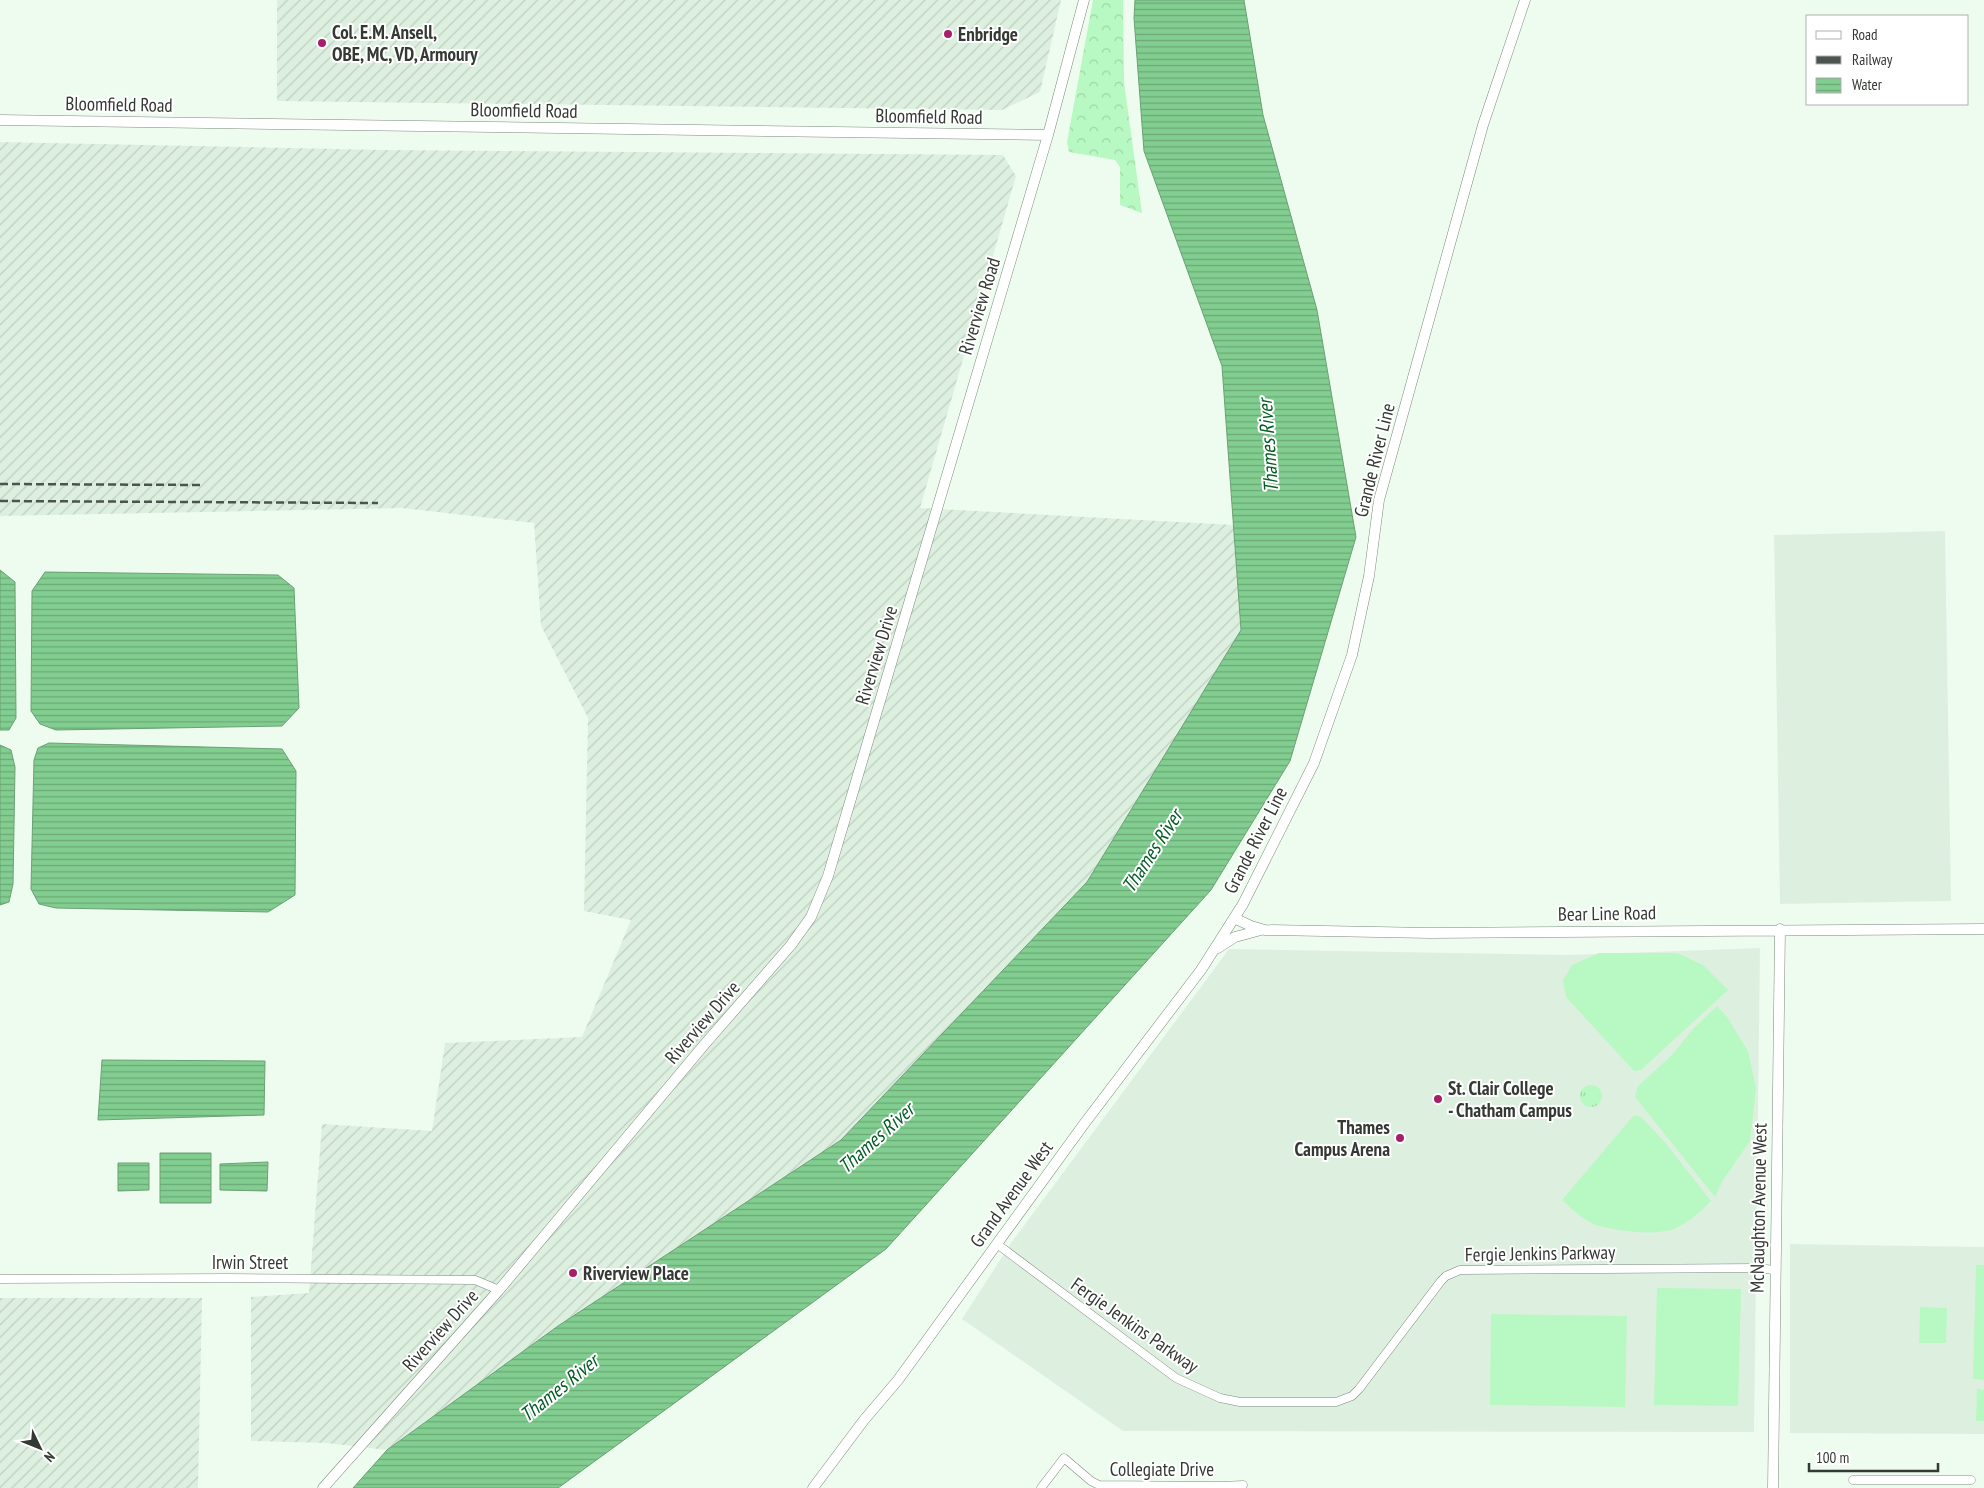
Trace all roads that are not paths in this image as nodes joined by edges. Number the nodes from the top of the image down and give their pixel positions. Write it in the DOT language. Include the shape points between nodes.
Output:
graph roads {
  1 [pos="1084,0"];
  2 [pos="1525,0"];
  3 [pos="0,120"];
  4 [pos="1048,135"];
  5 [pos="944,486"];
  6 [pos="1234,918"];
  7 [pos="1780,929"];
  8 [pos="1984,929"];
  9 [pos="1264,930"];
  10 [pos="1207,960"];
  11 [pos="997,1244"];
  12 [pos="1774,1270"];
  13 [pos="0,1279"];
  14 [pos="499,1290"];
  15 [pos="1853,1480"];
  16 [pos="1970,1480"];
  17 [pos="1891,1484"];
  18 [pos="1927,1484"];
  19 [pos="322,1488"];
  20 [pos="814,1488"];
  21 [pos="1042,1488"];
  22 [pos="1242,1488"];
  23 [pos="1773,1488"];
  1 -- 4 [label="main road, Riverview Road"];
  2 -- 6 [label="main road, Grande River Line" via="1483,125 1379,500 1370,576 1352,655 1314,763"];
  3 -- 4 [label="main road, Bloomfield Road"];
  4 -- 5 [label="main road, Riverview Road"];
  5 -- 14 [label="main road, Riverview Drive" via="828,876 807,923"];
  6 -- 9 [label="main road, Bear Line Road"];
  6 -- 10 [label="main road, Grand Avenue West"];
  7 -- 8 [label="main road, Bear Line Road"];
  7 -- 9 [label="main road, Bear Line Road" via="1430,933"];
  7 -- 12 [label="main road, McNaughton Avenue West"];
  9 -- 10 [label="main road" via="1227,941"];
  10 -- 11 [label="main road, Grand Avenue West"];
  11 -- 12 [label="street, Fergie Jenkins Parkway" via="1178,1380 1220,1398 1240,1402 1336,1402 1352,1396 1441,1281 1460,1270"];
  11 -- 20 [label="main road, Grand Avenue West"];
  12 -- 23 [label="main road, McNaughton Avenue West"];
  13 -- 14 [label="street, Irwin Street" via="475,1280"];
  14 -- 19 [label="main road, Riverview Drive"];
  15 -- 17 [label="street"];
  16 -- 18 [label="street"];
  17 -- 18 [label="street"];
  21 -- 22 [label="street, Collegiate Drive" via="1064,1458 1099,1485 1243,1484"];
}
